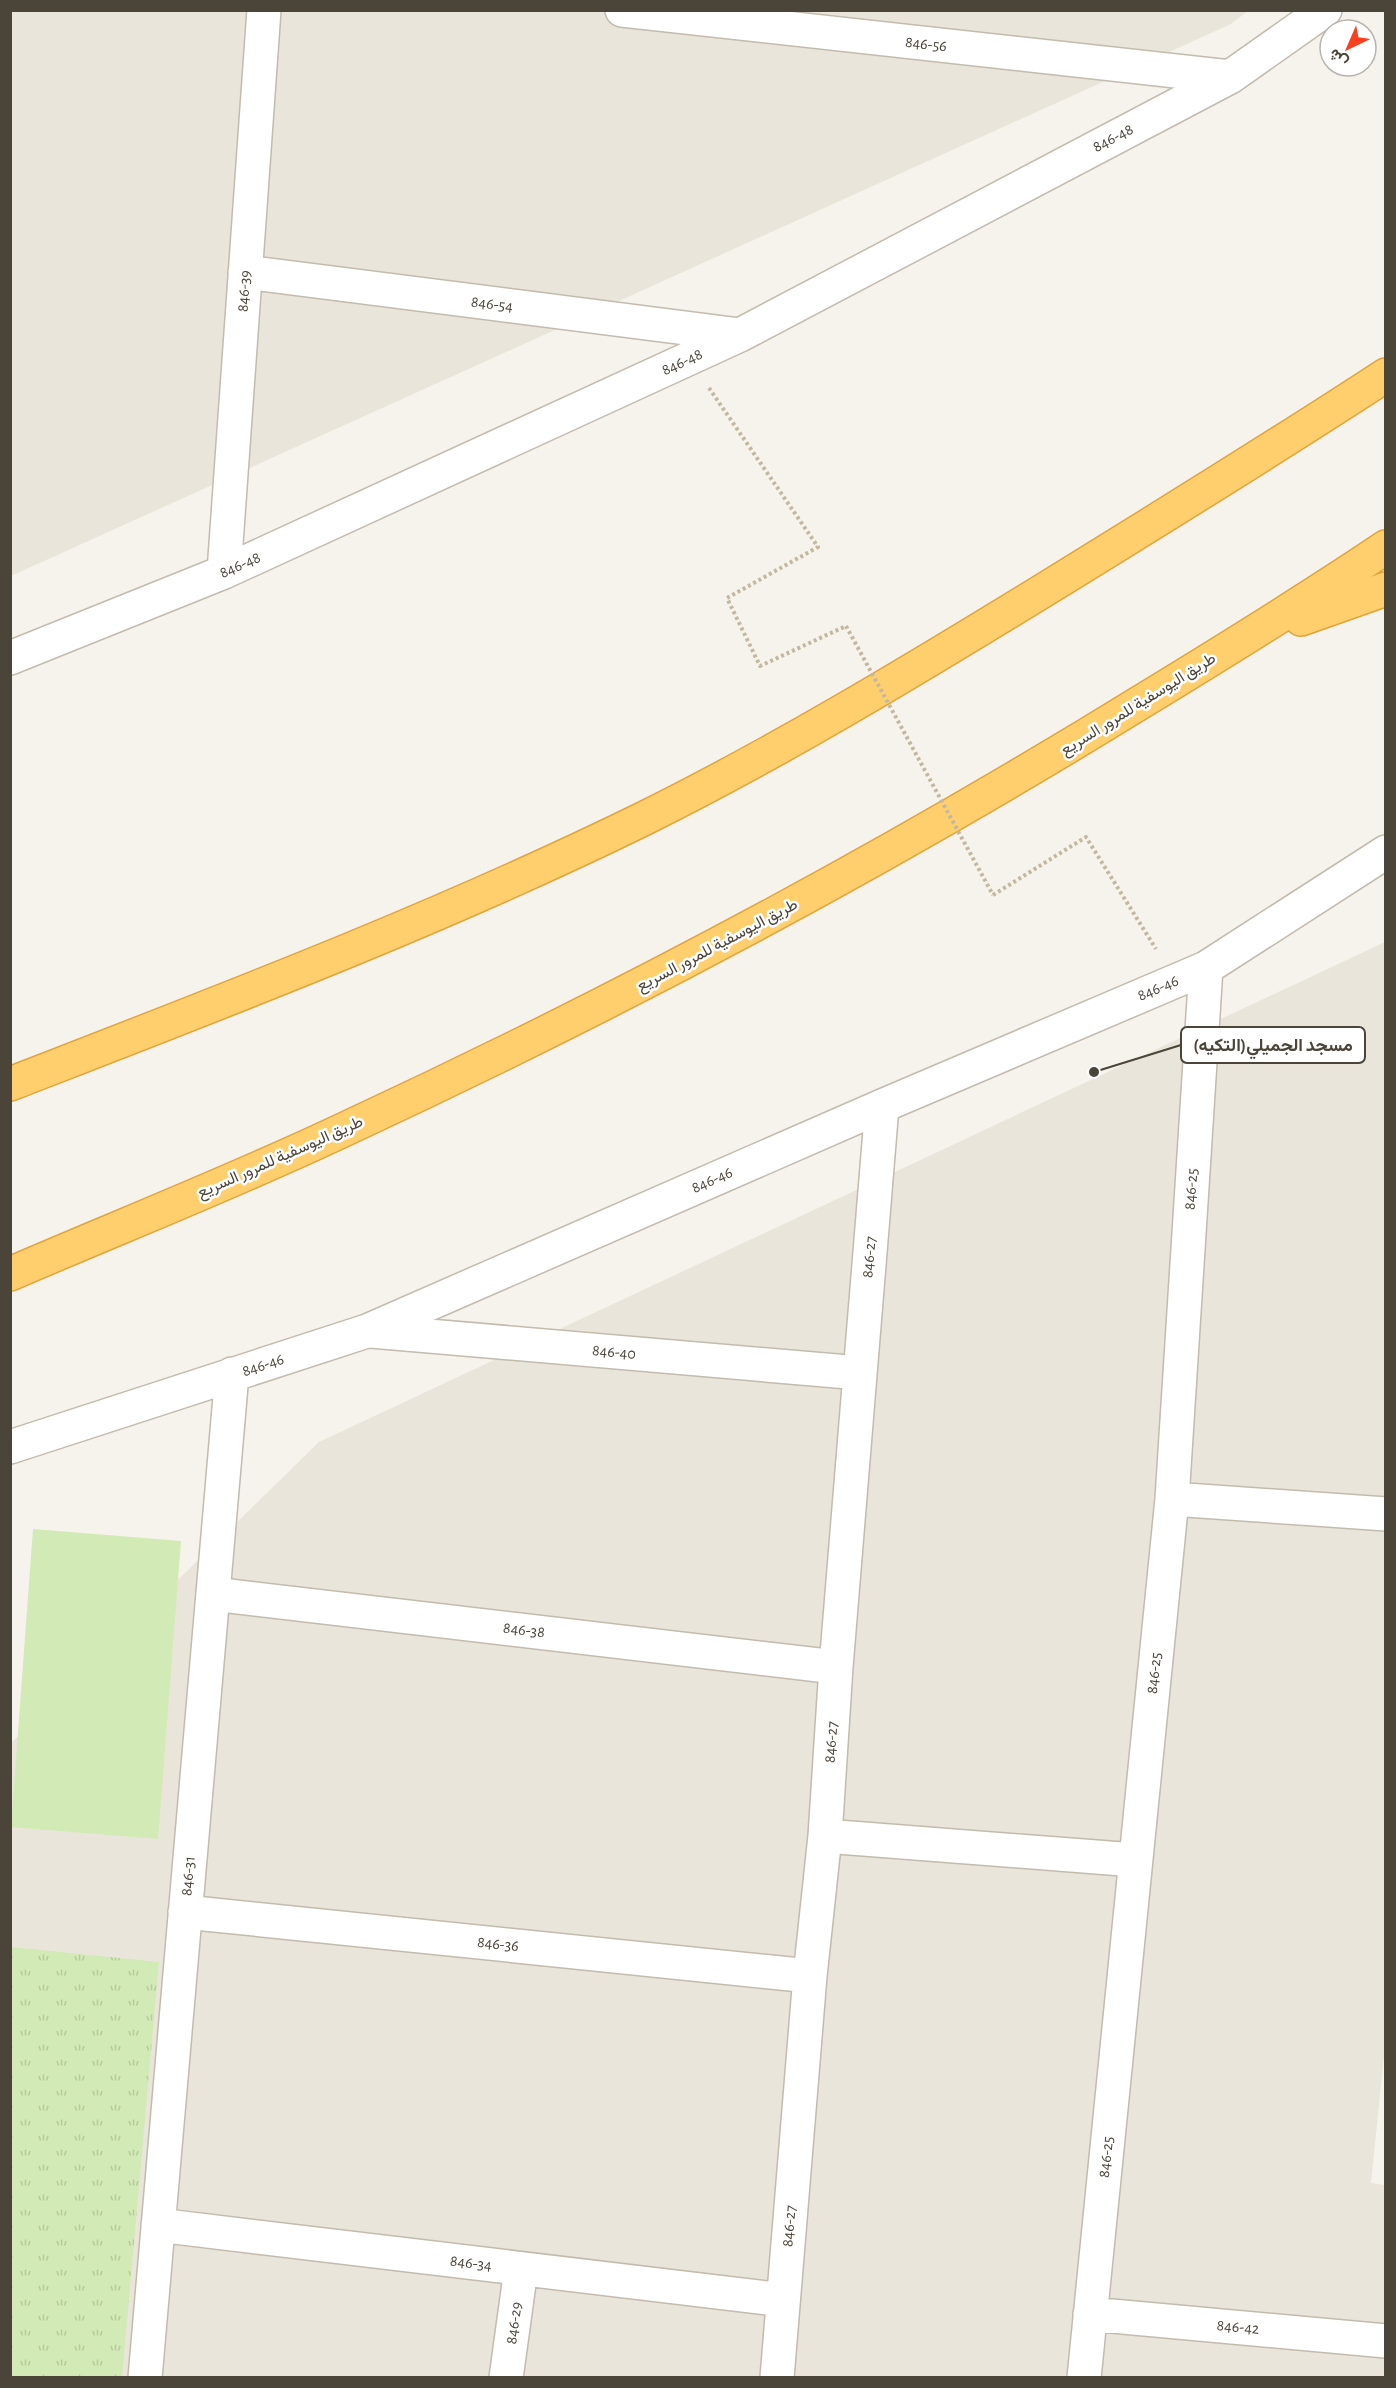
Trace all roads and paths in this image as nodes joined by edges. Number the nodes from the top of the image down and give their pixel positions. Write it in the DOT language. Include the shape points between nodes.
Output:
graph roads {
  1 [pos="264,10"];
  2 [pos="622,10"];
  3 [pos="1325,10"];
  4 [pos="1230,77"];
  5 [pos="245,272"];
  6 [pos="740,335"];
  7 [pos="688,358"];
  8 [pos="1386,375"];
  9 [pos="1386,547"];
  10 [pos="224,573"];
  11 [pos="1386,589"];
  12 [pos="10,658"];
  13 [pos="1212,659"];
  14 [pos="1386,852"];
  15 [pos="1206,968"];
  16 [pos="1175,981"];
  17 [pos="10,1084"];
  18 [pos="882,1106"];
  19 [pos="10,1274"];
  20 [pos="367,1331"];
  21 [pos="860,1373"];
  22 [pos="232,1374"];
  23 [pos="10,1447"];
  24 [pos="1172,1499"];
  25 [pos="1386,1514"];
  26 [pos="213,1594"];
  27 [pos="836,1667"];
  28 [pos="825,1836"];
  29 [pos="1135,1860"];
  30 [pos="185,1912"];
  31 [pos="810,1976"];
  32 [pos="158,2225"];
  33 [pos="521,2269"];
  34 [pos="783,2300"];
  35 [pos="1090,2314"];
  36 [pos="1386,2341"];
  37 [pos="145,2378"];
  38 [pos="506,2378"];
  39 [pos="777,2378"];
  40 [pos="1084,2378"];
  1 -- 5 [label="street, 846-39"];
  2 -- 4 [label="street, 846-56"];
  3 -- 4 [label="street, 846-48"];
  4 -- 6 [label="street, 846-48"];
  5 -- 6 [label="street, 846-54"];
  5 -- 10 [label="street, 846-39"];
  6 -- 7 [label="street, 846-48"];
  7 -- 10 [label="street, 846-48"];
  7 -- 16 [label="path, bridge" via="818,547 727,598 760,666 846,626 993,895 1086,837"];
  8 -- 17 [label="highway" via="971,635 799,736 645,817 476,898"];
  9 -- 13 [label="highway, طريق اليوسفية للمرور السريع"];
  10 -- 12 [label="street, 846-48"];
  11 -- 13 [label="highway" via="1316,612"];
  13 -- 19 [label="highway, طريق اليوسفية للمرور السريع" via="1032,770 695,958 337,1134"];
  14 -- 15 [label="street, 846-46"];
  15 -- 16 [label="street, 846-46"];
  15 -- 24 [label="street, 846-25"];
  16 -- 18 [label="street, 846-46"];
  18 -- 20 [label="street, 846-46"];
  18 -- 21 [label="street, 846-27"];
  20 -- 21 [label="street, 846-40"];
  20 -- 22 [label="street, 846-46"];
  21 -- 27 [label="street, 846-27"];
  22 -- 23 [label="street, 846-46"];
  22 -- 26 [label="street, 846-31"];
  24 -- 25 [label="street"];
  24 -- 29 [label="street, 846-25"];
  26 -- 27 [label="street, 846-38"];
  26 -- 30 [label="street, 846-31"];
  27 -- 28 [label="street, 846-27"];
  28 -- 29 [label="street"];
  28 -- 31 [label="street, 846-27"];
  29 -- 35 [label="street, 846-25"];
  30 -- 31 [label="street, 846-36"];
  30 -- 32 [label="street, 846-31"];
  31 -- 34 [label="street, 846-27"];
  32 -- 33 [label="street, 846-34"];
  32 -- 37 [label="street, 846-31"];
  33 -- 34 [label="street, 846-34"];
  33 -- 38 [label="street, 846-29"];
  34 -- 39 [label="street, 846-27"];
  35 -- 36 [label="street, 846-42"];
  35 -- 40 [label="street, 846-25"];
}
